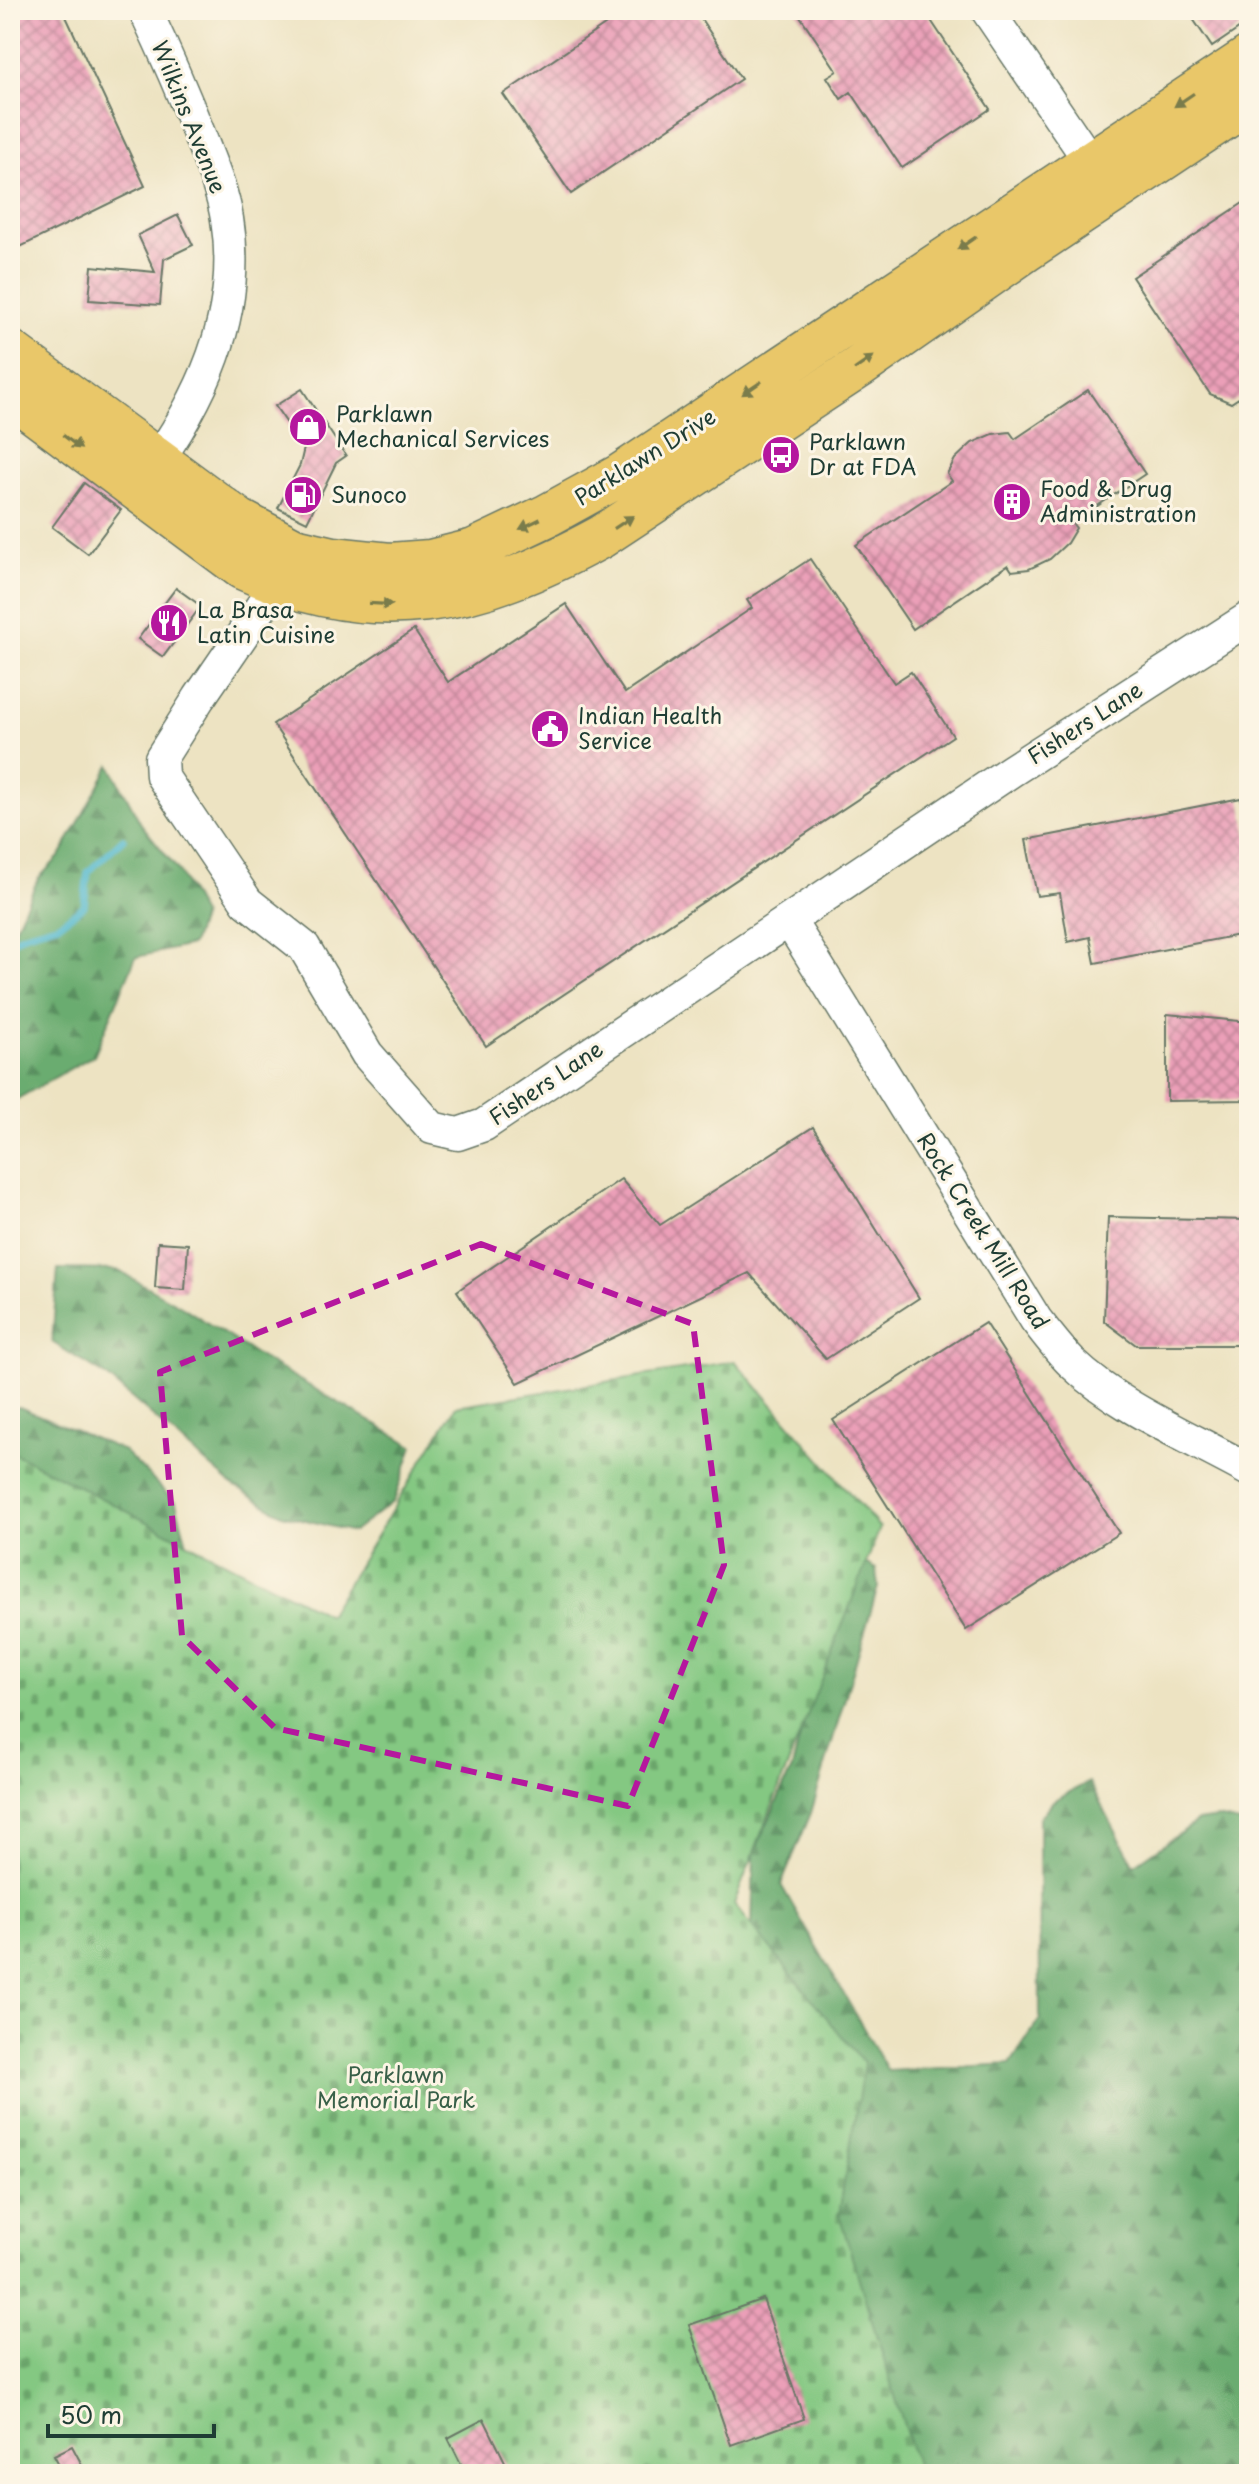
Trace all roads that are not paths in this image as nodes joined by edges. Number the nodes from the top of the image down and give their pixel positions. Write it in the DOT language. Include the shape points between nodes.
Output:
graph roads {
  1 [pos="145,10"];
  2 [pos="987,10"];
  3 [pos="1249,57"];
  4 [pos="1249,102"];
  5 [pos="1101,177"];
  6 [pos="10,351"];
  7 [pos="10,395"];
  8 [pos="147,475"];
  9 [pos="286,566"];
  10 [pos="1249,618"];
  11 [pos="789,920"];
  12 [pos="1249,1470"];
  1 -- 8 [label="street, Wilkins Avenue" via="216,178 227,219 229,258 227,309 211,368 192,408"];
  2 -- 5 [label="street"];
  3 -- 5 [label="main road, Parklawn Drive, one-way"];
  4 -- 5 [label="main road, Parklawn Drive"];
  5 -- 9 [label="main road, Parklawn Drive" via="859,367 563,558 451,598 394,604 330,598"];
  6 -- 8 [label="main road, Parklawn Drive"];
  7 -- 8 [label="main road, Parklawn Drive, one-way"];
  8 -- 9 [label="main road, Parklawn Drive" via="219,553 242,568"];
  9 -- 11 [label="street, Fishers Lane" via="161,758 162,776 247,902 304,947 367,1054 432,1128 458,1134 484,1125"];
  10 -- 11 [label="street, Fishers Lane"];
  11 -- 12 [label="street, Rock Creek Mill Road" via="1057,1347 1128,1403"];
}
